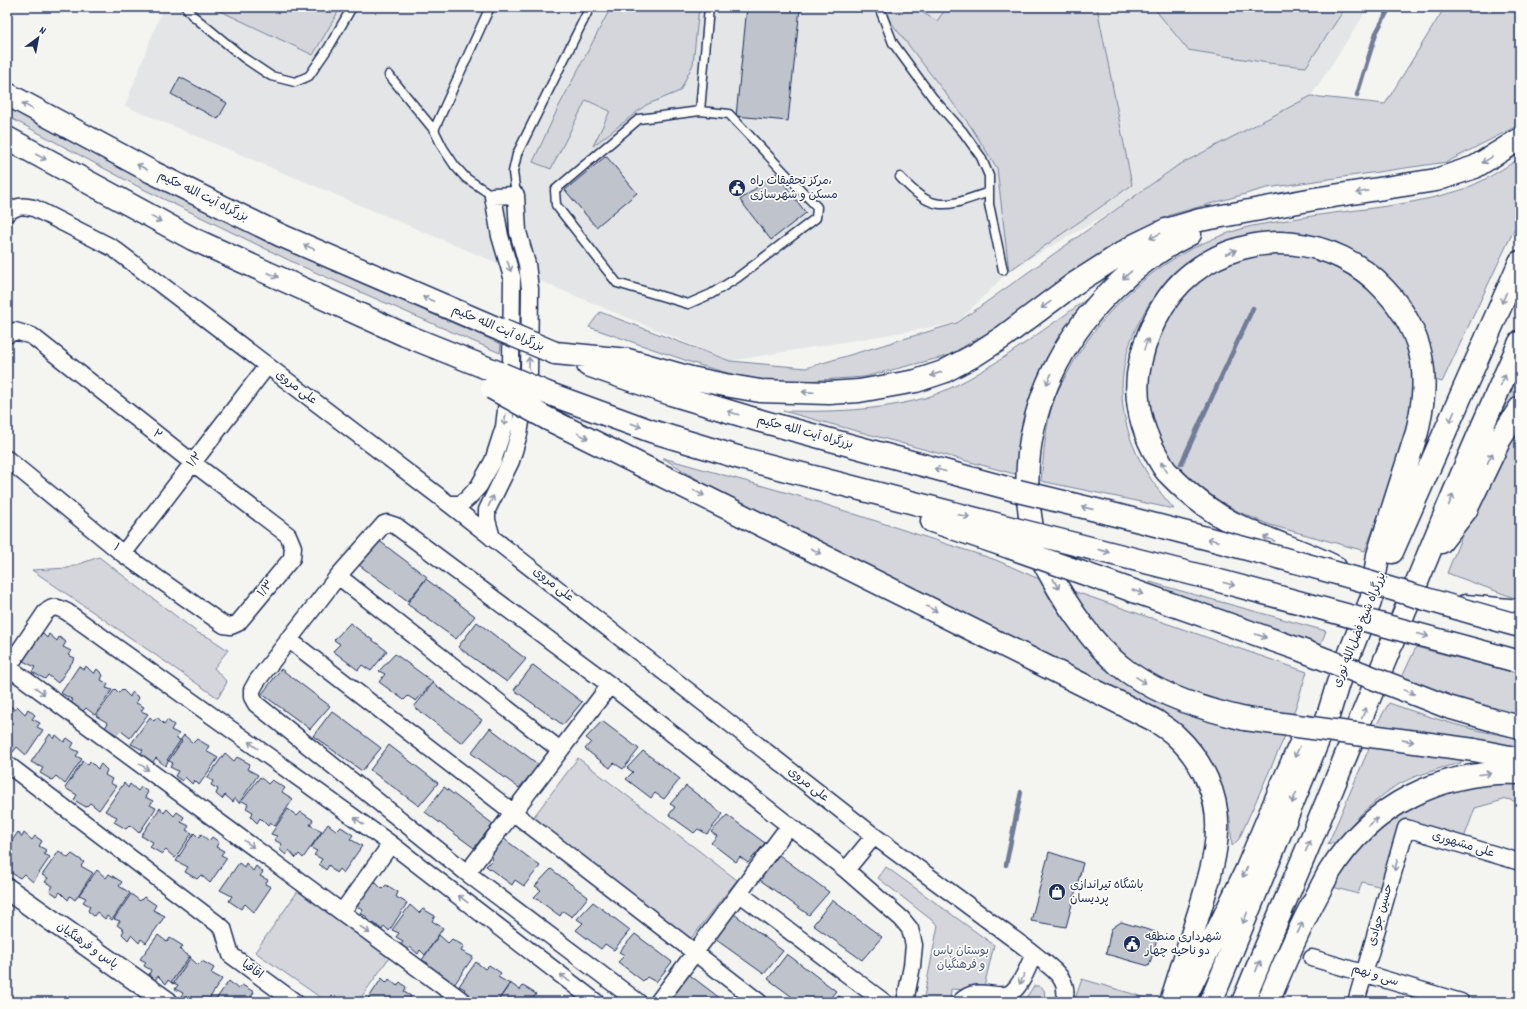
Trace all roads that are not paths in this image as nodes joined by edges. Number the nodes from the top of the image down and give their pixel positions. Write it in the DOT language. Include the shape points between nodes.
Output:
graph roads {
  1 [pos="186,7"];
  2 [pos="352,7"];
  3 [pos="490,7"];
  4 [pos="590,7"];
  5 [pos="709,7"];
  6 [pos="879,7"];
  7 [pos="389,75"];
  8 [pos="7,94"];
  9 [pos="700,111"];
  10 [pos="434,130"];
  11 [pos="7,138"];
  12 [pos="1520,139"];
  13 [pos="900,176"];
  14 [pos="989,192"];
  15 [pos="516,195"];
  16 [pos="493,196"];
  17 [pos="12,210"];
  18 [pos="1233,214"];
  19 [pos="518,232"];
  20 [pos="500,236"];
  21 [pos="1520,262"];
  22 [pos="1003,270"];
  23 [pos="11,333"];
  24 [pos="1520,342"];
  25 [pos="555,353"];
  26 [pos="267,366"];
  27 [pos="497,381"];
  28 [pos="1520,408"];
  29 [pos="7,460"];
  30 [pos="193,463"];
  31 [pos="449,504"];
  32 [pos="492,538"];
  33 [pos="1010,538"];
  34 [pos="293,547"];
  35 [pos="123,554"];
  36 [pos="1426,562"];
  37 [pos="338,576"];
  38 [pos="1356,579"];
  39 [pos="1372,596"];
  40 [pos="1443,605"];
  41 [pos="1520,611"];
  42 [pos="231,626"];
  43 [pos="1520,626"];
  44 [pos="288,639"];
  45 [pos="1516,661"];
  46 [pos="8,668"];
  47 [pos="1338,683"];
  48 [pos="610,685"];
  49 [pos="1520,727"];
  50 [pos="560,750"];
  51 [pos="1520,759"];
  52 [pos="7,764"];
  53 [pos="1520,773"];
  54 [pos="513,812"];
  55 [pos="789,826"];
  56 [pos="1406,828"];
  57 [pos="874,836"];
  58 [pos="391,844"];
  59 [pos="1520,862"];
  60 [pos="846,870"];
  61 [pos="466,873"];
  62 [pos="7,889"];
  63 [pos="739,893"];
  64 [pos="342,912"];
  65 [pos="695,952"];
  66 [pos="1034,954"];
  67 [pos="1312,958"];
  68 [pos="1364,973"];
  69 [pos="1065,998"];
  70 [pos="155,999"];
  71 [pos="295,1002"];
  72 [pos="464,1002"];
  73 [pos="596,1002"];
  74 [pos="638,1002"];
  75 [pos="658,1002"];
  76 [pos="759,1002"];
  77 [pos="884,1002"];
  78 [pos="905,1002"];
  79 [pos="960,1002"];
  80 [pos="1171,1002"];
  81 [pos="1183,1002"];
  82 [pos="1211,1002"];
  83 [pos="1243,1002"];
  84 [pos="1268,1002"];
  85 [pos="1356,1002"];
  86 [pos="1461,1002"];
  1 -- 2 [label="lane" via="192,15 244,58 270,76 295,82 309,76"];
  3 -- 10 [label="lane"];
  4 -- 15 [label="lane" via="517,154 513,172"];
  5 -- 9 [label="lane"];
  6 -- 14 [label="lane" via="892,43 981,157 989,176"];
  7 -- 10 [label="lane"];
  25 -- 8 [label="highway, بزرگراه آیت الله حکیم, one-way, bridge" via="280,235 152,172"];
  9 -- 9 [label="lane" via="639,119 555,190 556,205 617,283 688,304 738,278 816,218 817,207 729,114"];
  10 -- 16 [label="lane" via="454,166 466,178"];
  11 -- 27 [label="highway, one-way" via="193,239 405,335"];
  12 -- 18 [label="highway, one-way" via="1475,167 1436,180"];
  13 -- 14 [label="lane" via="924,199 938,204 957,203"];
  14 -- 22 [label="lane"];
  15 -- 16 [label="street"];
  15 -- 19 [label="street"];
  16 -- 20 [label="street"];
  17 -- 26 [label="street, علی مروی" via="26,206 34,208 113,248"];
  18 -- 25 [label="highway, one-way" via="1166,230 1135,245 1074,284 976,355 943,372 916,381 859,391 829,393 760,391 698,379 628,360"];
  18 -- 51 [label="highway, one-way, bridge" via="1160,250 1136,267 1094,309 1065,349 1038,406 1031,440 1028,475 1029,511 1036,546 1065,600 1103,649 1128,671 1160,691 1185,702 1244,719 1474,750"];
  19 -- 20 [label="street"];
  32 -- 19 [label="street, one-way" via="487,510 511,461 519,434 529,374 530,289 527,264"];
  20 -- 31 [label="street, one-way" via="512,277 511,366 504,427 493,461 479,486 460,504"];
  21 -- 39 [label="highway, بزرگراه شیخ فضل‌الله نوری, one-way"];
  23 -- 30 [label="street, ۲" via="32,336"];
  36 -- 24 [label="highway, one-way" via="1452,495"];
  38 -- 25 [label="highway, بزرگراه آیت الله حکیم, one-way, bridge" via="760,421 671,394"];
  26 -- 30 [label="street, ۱/۲"];
  26 -- 31 [label="street, علی مروی"];
  27 -- 33 [label="highway, one-way, bridge" via="547,393 651,431"];
  27 -- 80 [label="highway, one-way, bridge" via="548,419 1154,720 1176,736 1201,766 1209,784 1218,830 1212,868"];
  36 -- 28 [label="highway, one-way" via="1466,510 1500,439"];
  29 -- 35 [label="street, ۱"];
  30 -- 34 [label="street, ۲" via="288,535"];
  30 -- 35 [label="street, ۱/۲"];
  31 -- 32 [label="street, علی مروی"];
  32 -- 57 [label="street, علی مروی"];
  33 -- 45 [label="highway, one-way, bridge" via="1202,576"];
  33 -- 49 [label="highway, one-way, bridge" via="1448,707"];
  34 -- 42 [label="street, ۱/۳" via="292,558 238,623"];
  35 -- 42 [label="street, ۱" via="224,625"];
  83 -- 36 [label="highway, one-way"];
  37 -- 44 [label="street"];
  37 -- 48 [label="street" via="380,526 387,522 391,523"];
  37 -- 50 [label="street"];
  38 -- 39 [label="highway, one-way" via="1309,554 1244,529 1218,515 1190,495 1166,472 1143,426 1137,385 1140,362 1158,315 1175,290 1192,273 1234,250 1259,244 1292,242 1339,256 1355,264 1377,281 1396,302 1413,331 1422,361 1424,388 1421,412 1378,555"];
  38 -- 40 [label="highway, bridge"];
  39 -- 47 [label="highway, بزرگراه شیخ فضل‌الله نوری"];
  40 -- 41 [label="highway"];
  40 -- 43 [label="highway, bridge"];
  44 -- 54 [label="street"];
  44 -- 61 [label="street" via="254,685 252,696 256,704"];
  58 -- 46 [label="street, one-way" via="58,607 50,608 45,613"];
  46 -- 64 [label="street, one-way"];
  47 -- 81 [label="highway, one-way" via="1316,712 1246,871"];
  47 -- 82 [label="highway, بزرگراه شیخ فضل‌الله نوری, one-way" via="1328,716"];
  48 -- 50 [label="street"];
  48 -- 55 [label="street"];
  50 -- 54 [label="street"];
  52 -- 71 [label="street, اقاقیا" via="222,928 231,955"];
  84 -- 53 [label="highway, one-way" via="1303,923 1330,871 1361,832 1404,798 1430,786 1477,775"];
  54 -- 61 [label="street"];
  54 -- 65 [label="street"];
  55 -- 60 [label="street"];
  55 -- 63 [label="street"];
  56 -- 59 [label="street, علی مشهوری"];
  56 -- 68 [label="street, حسین جوادی, one-way"];
  57 -- 60 [label="street"];
  57 -- 66 [label="street, علی مروی"];
  58 -- 64 [label="street"];
  73 -- 58 [label="street, one-way"];
  60 -- 78 [label="street" via="910,929 914,945"];
  61 -- 74 [label="street"];
  62 -- 70 [label="street, پاس و فرهنگیان"];
  63 -- 65 [label="street"];
  63 -- 77 [label="street"];
  64 -- 72 [label="street, one-way"];
  65 -- 75 [label="street"];
  65 -- 76 [label="street"];
  66 -- 69 [label="street, علی مروی" via="1065,984"];
  66 -- 79 [label="street, one-way" via="1018,986 1011,993 971,994"];
  67 -- 68 [label="street, سی و نهم"];
  68 -- 85 [label="street, حسین جوادی"];
  68 -- 86 [label="street, سی و نهم"];
}
